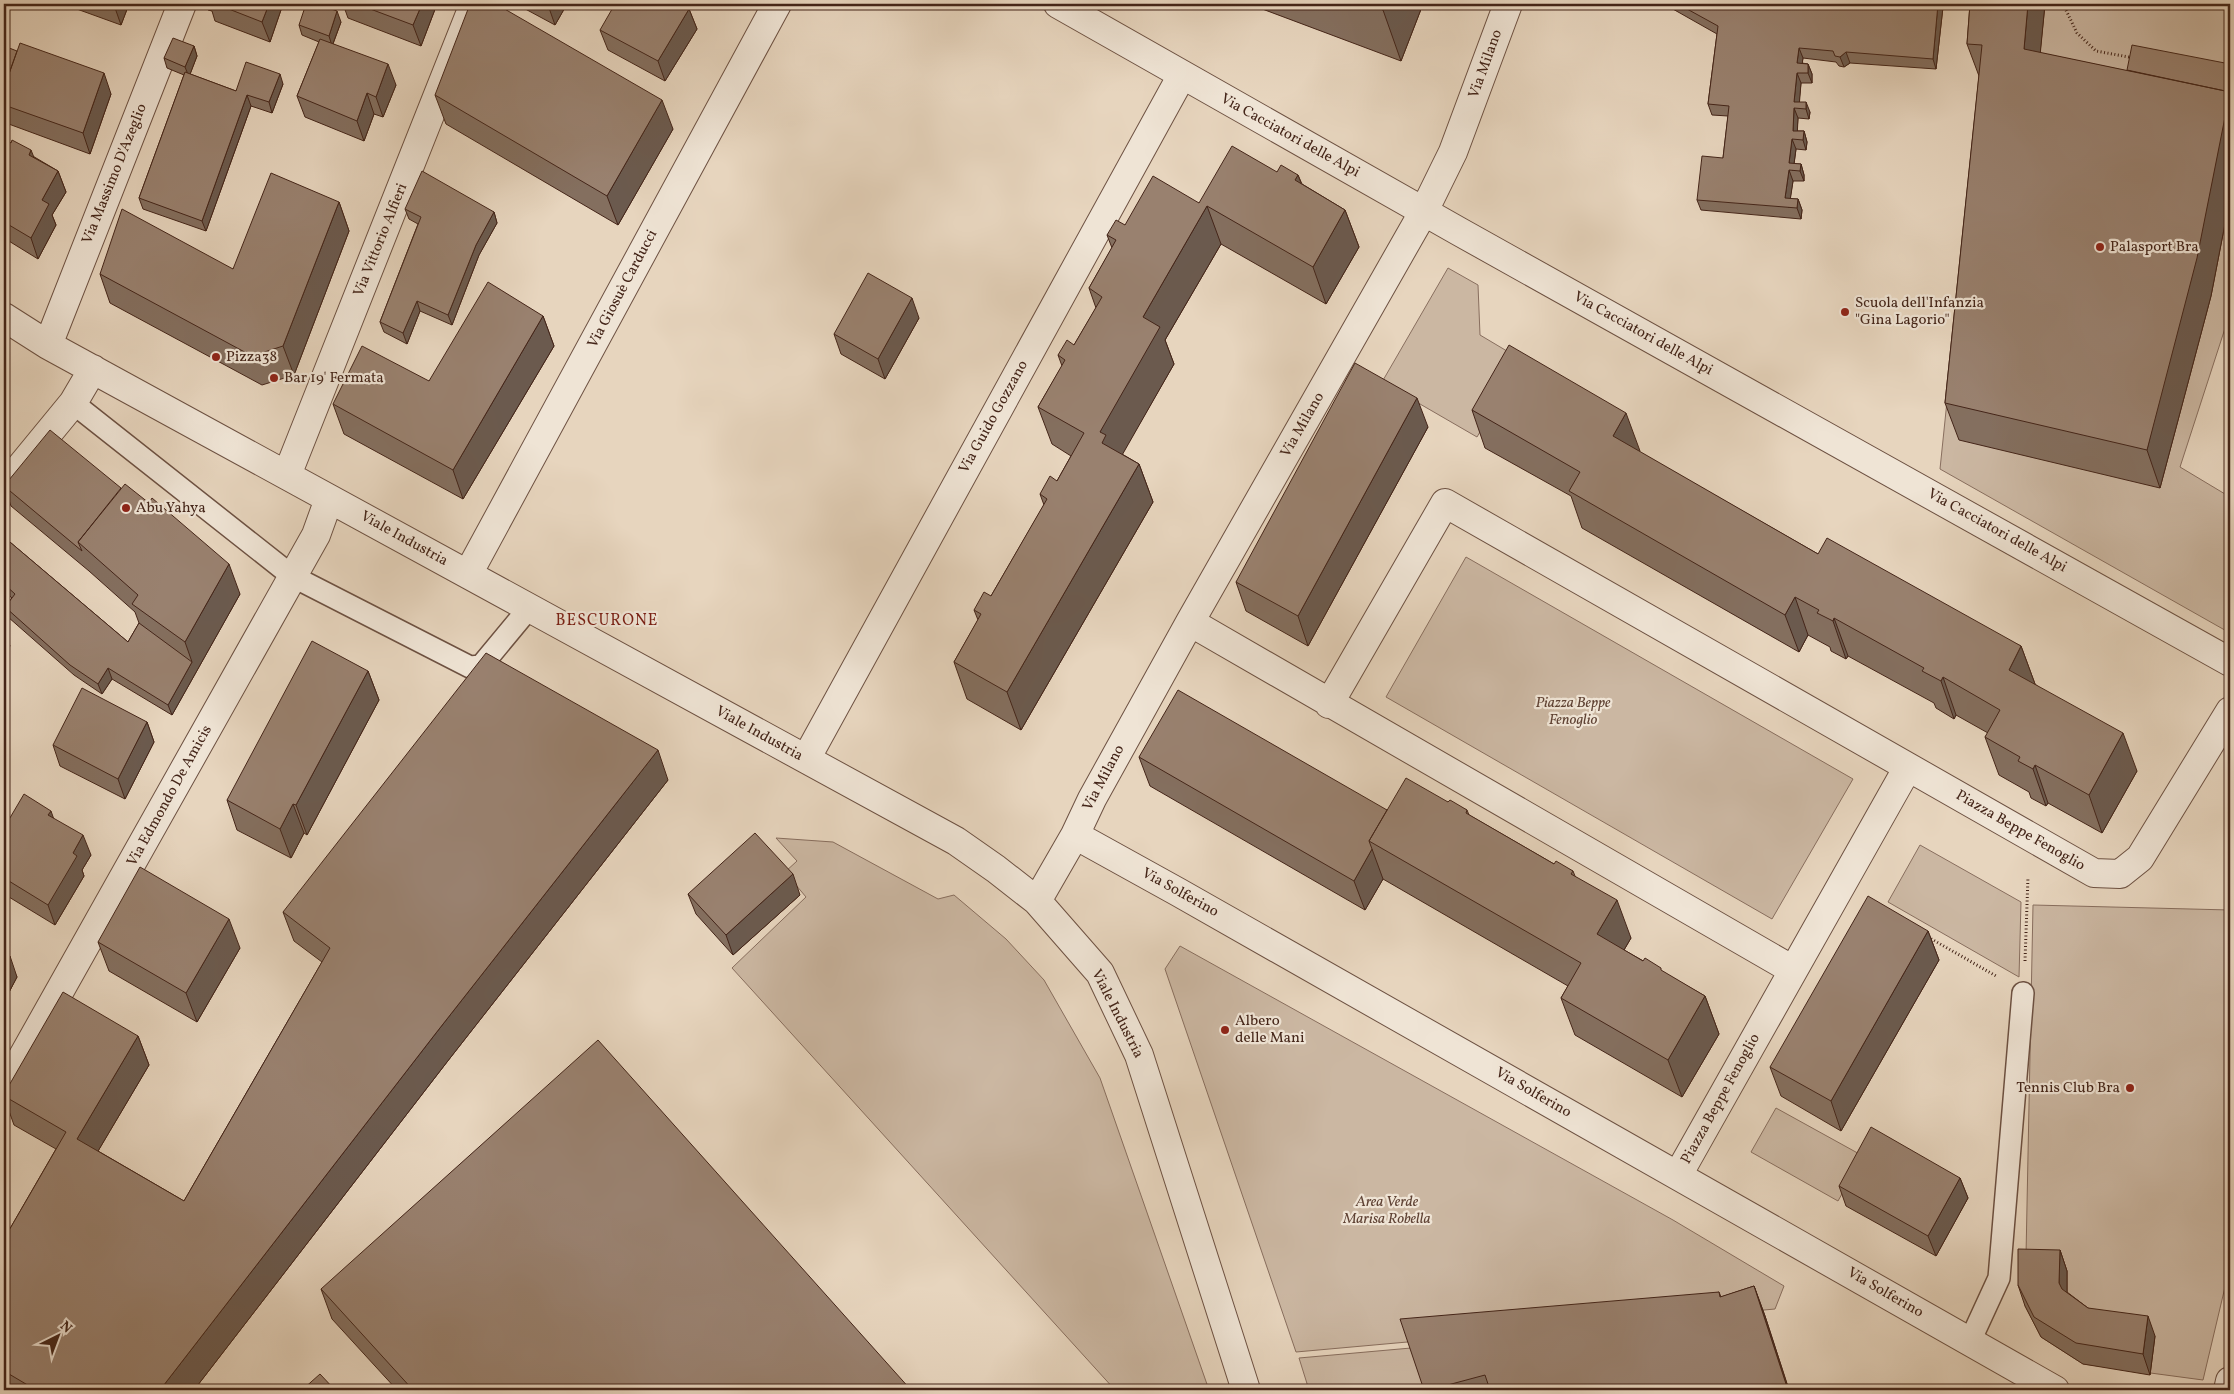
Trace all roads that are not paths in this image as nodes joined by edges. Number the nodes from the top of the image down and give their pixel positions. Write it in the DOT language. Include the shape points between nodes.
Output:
graph roads {
  1 [pos="182,4"];
  2 [pos="474,4"];
  3 [pos="777,4"];
  4 [pos="1058,4"];
  5 [pos="1508,4"];
  6 [pos="1182,75"];
  7 [pos="1424,211"];
  8 [pos="4,317"];
  9 [pos="48,345"];
  10 [pos="93,369"];
  11 [pos="73,403"];
  12 [pos="287,475"];
  13 [pos="4,487"];
  14 [pos="329,499"];
  15 [pos="468,574"];
  16 [pos="292,576"];
  17 [pos="529,608"];
  18 [pos="1190,622"];
  19 [pos="2230,662"];
  20 [pos="1329,704"];
  21 [pos="2230,711"];
  22 [pos="806,759"];
  23 [pos="1908,767"];
  24 [pos="1075,835"];
  25 [pos="1037,901"];
  26 [pos="1793,970"];
  27 [pos="2023,993"];
  28 [pos="4,1090"];
  29 [pos="1678,1175"];
  30 [pos="1970,1342"];
  31 [pos="2230,1381"];
  32 [pos="2044,1388"];
  33 [pos="1246,1390"];
  34 [pos="2228,1390"];
  1 -- 9 [label="street, Via Massimo D'Azeglio"];
  2 -- 12 [label="street, Via Vittorio Alfieri"];
  3 -- 15 [label="street, Via Giosuè Carducci"];
  4 -- 6 [label="street, Via Cacciatori delle Alpi"];
  5 -- 7 [label="street, Via Milano" via="1453,152"];
  6 -- 7 [label="street, Via Cacciatori delle Alpi"];
  6 -- 22 [label="street, Via Guido Gozzano"];
  7 -- 18 [label="street, Via Milano"];
  7 -- 19 [label="street, Via Cacciatori delle Alpi"];
  8 -- 9 [label="street, Viale Industria"];
  9 -- 10 [label="street, Viale Industria"];
  10 -- 11 [label="street"];
  10 -- 12 [label="street, Viale Industria"];
  11 -- 13 [label="street"];
  11 -- 16 [label="lane"];
  12 -- 14 [label="street, Viale Industria"];
  14 -- 15 [label="street, Viale Industria"];
  14 -- 16 [label="street, Via Edmondo De Amicis" via="316,535"];
  15 -- 17 [label="street, Viale Industria"];
  16 -- 17 [label="lane" via="470,667 481,666"];
  16 -- 28 [label="street, Via Edmondo De Amicis"];
  17 -- 22 [label="street, Viale Industria"];
  18 -- 20 [label="street"];
  18 -- 24 [label="street, Via Milano"];
  20 -- 23 [label="street, Piazza Beppe Fenoglio" via="1445,503"];
  20 -- 26 [label="street"];
  21 -- 23 [label="street, Piazza Beppe Fenoglio" via="2140,858 2120,874 2094,873"];
  22 -- 25 [label="street, Viale Industria" via="956,841"];
  23 -- 26 [label="street, Piazza Beppe Fenoglio"];
  24 -- 25 [label="street"];
  24 -- 29 [label="street, Via Solferino"];
  25 -- 33 [label="street, Viale Industria" via="1100,973 1139,1055"];
  26 -- 29 [label="street, Piazza Beppe Fenoglio"];
  27 -- 30 [label="lane" via="1999,1278"];
  29 -- 30 [label="street, Via Solferino"];
  30 -- 32 [label="street, Via Solferino"];
  31 -- 34 [label="street"];
}
